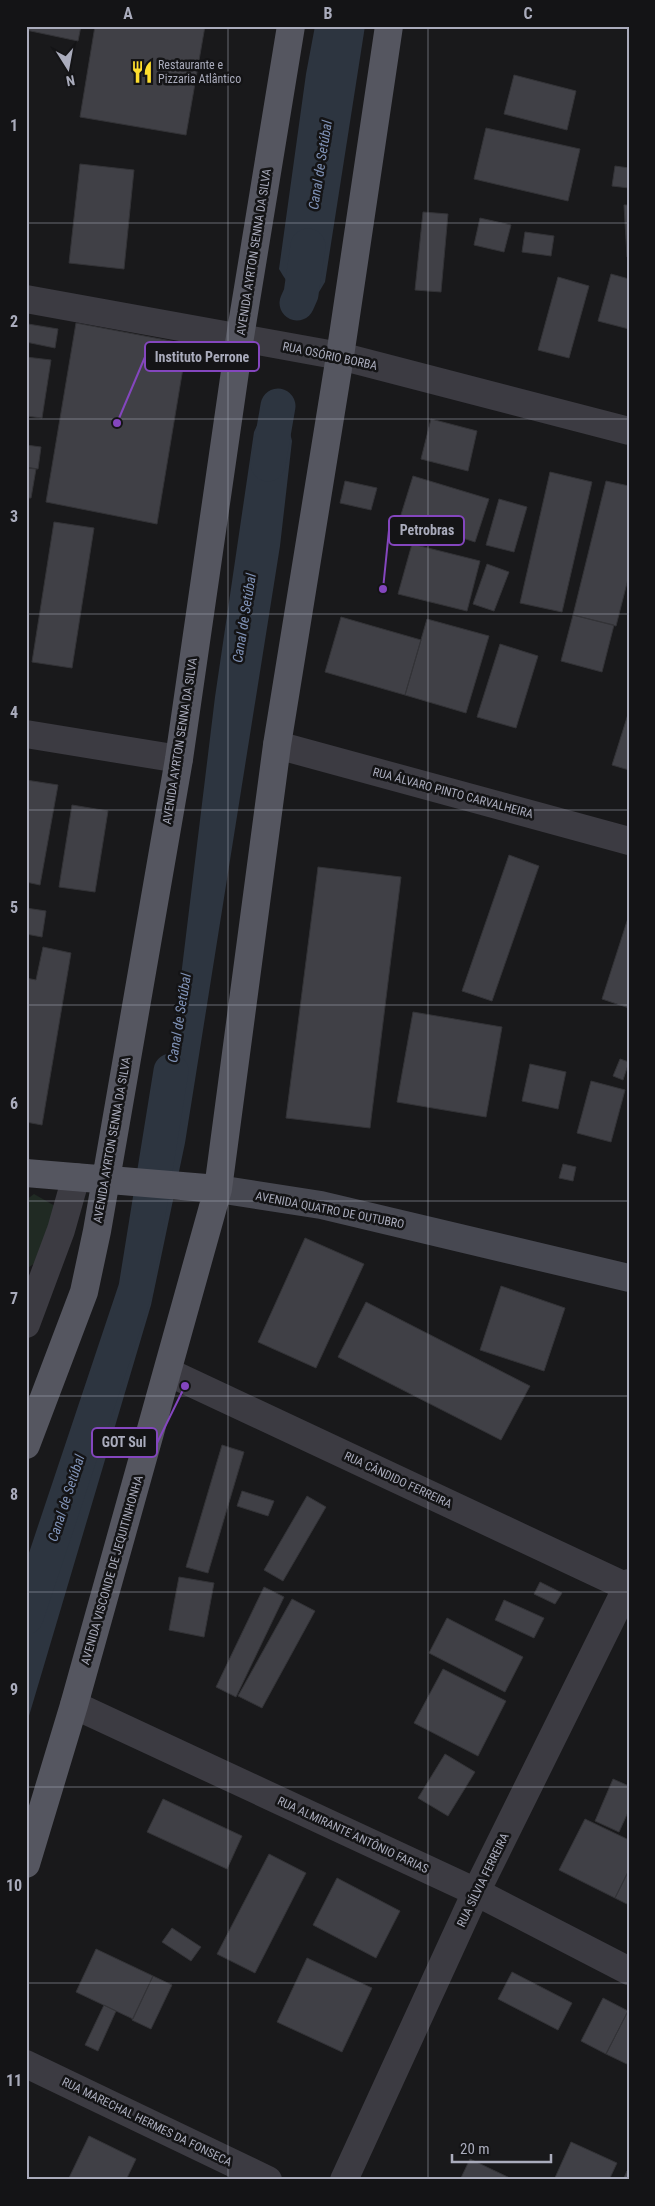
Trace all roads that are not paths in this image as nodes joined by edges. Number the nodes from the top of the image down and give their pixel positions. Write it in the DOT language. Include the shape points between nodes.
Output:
graph roads {
  1 [pos="291,26"];
  2 [pos="389,26"];
  3 [pos="26,299"];
  4 [pos="240,336"];
  5 [pos="340,356"];
  6 [pos="629,431"];
  7 [pos="26,734"];
  8 [pos="277,745"];
  9 [pos="179,759"];
  10 [pos="629,841"];
  11 [pos="26,1173"];
  12 [pos="76,1177"];
  13 [pos="106,1180"];
  14 [pos="218,1189"];
  15 [pos="629,1278"];
  16 [pos="26,1324"];
  17 [pos="168,1372"];
  18 [pos="26,1445"];
  19 [pos="628,1586"];
  20 [pos="74,1704"];
  21 [pos="26,1864"];
  22 [pos="476,1892"];
  23 [pos="629,1971"];
  24 [pos="26,2064"];
  25 [pos="268,2180"];
  26 [pos="344,2180"];
  1 -- 4 [label="main road, AVENIDA AYRTON SENNA DA SILVA"];
  2 -- 5 [label="main road"];
  3 -- 4 [label="street, RUA OSÓRIO BORBA"];
  4 -- 5 [label="street, RUA OSÓRIO BORBA"];
  4 -- 9 [label="main road, AVENIDA AYRTON SENNA DA SILVA"];
  5 -- 6 [label="street, RUA OSÓRIO BORBA"];
  5 -- 8 [label="main road"];
  7 -- 9 [label="street"];
  8 -- 10 [label="street, RUA ÁLVARO PINTO CARVALHEIRA"];
  8 -- 14 [label="main road"];
  9 -- 13 [label="main road, AVENIDA AYRTON SENNA DA SILVA"];
  11 -- 12 [label="main road, AVENIDA QUATRO DE OUTUBRO"];
  12 -- 13 [label="main road, AVENIDA QUATRO DE OUTUBRO"];
  12 -- 16 [label="street" via="61,1230"];
  13 -- 14 [label="main road, AVENIDA QUATRO DE OUTUBRO"];
  13 -- 18 [label="main road, AVENIDA AYRTON SENNA DA SILVA" via="84,1292"];
  14 -- 15 [label="main road, AVENIDA QUATRO DE OUTUBRO" via="321,1205"];
  14 -- 17 [label="main road, AVENIDA VISCONDE DE JEQUITINHONHA"];
  17 -- 19 [label="street, RUA CÂNDIDO FERREIRA"];
  17 -- 20 [label="main road, AVENIDA VISCONDE DE JEQUITINHONHA"];
  19 -- 22 [label="street, RUA SÍLVIA FERREIRA"];
  20 -- 21 [label="main road, AVENIDA VISCONDE DE JEQUITINHONHA"];
  20 -- 22 [label="street, RUA ALMIRANTE ANTÔNIO FARIAS"];
  22 -- 23 [label="street, RUA ALMIRANTE ANTÔNIO FARIAS"];
  22 -- 26 [label="street, RUA SÍLVIA FERREIRA"];
  24 -- 25 [label="street, RUA MARECHAL HERMES DA FONSECA"];
}
